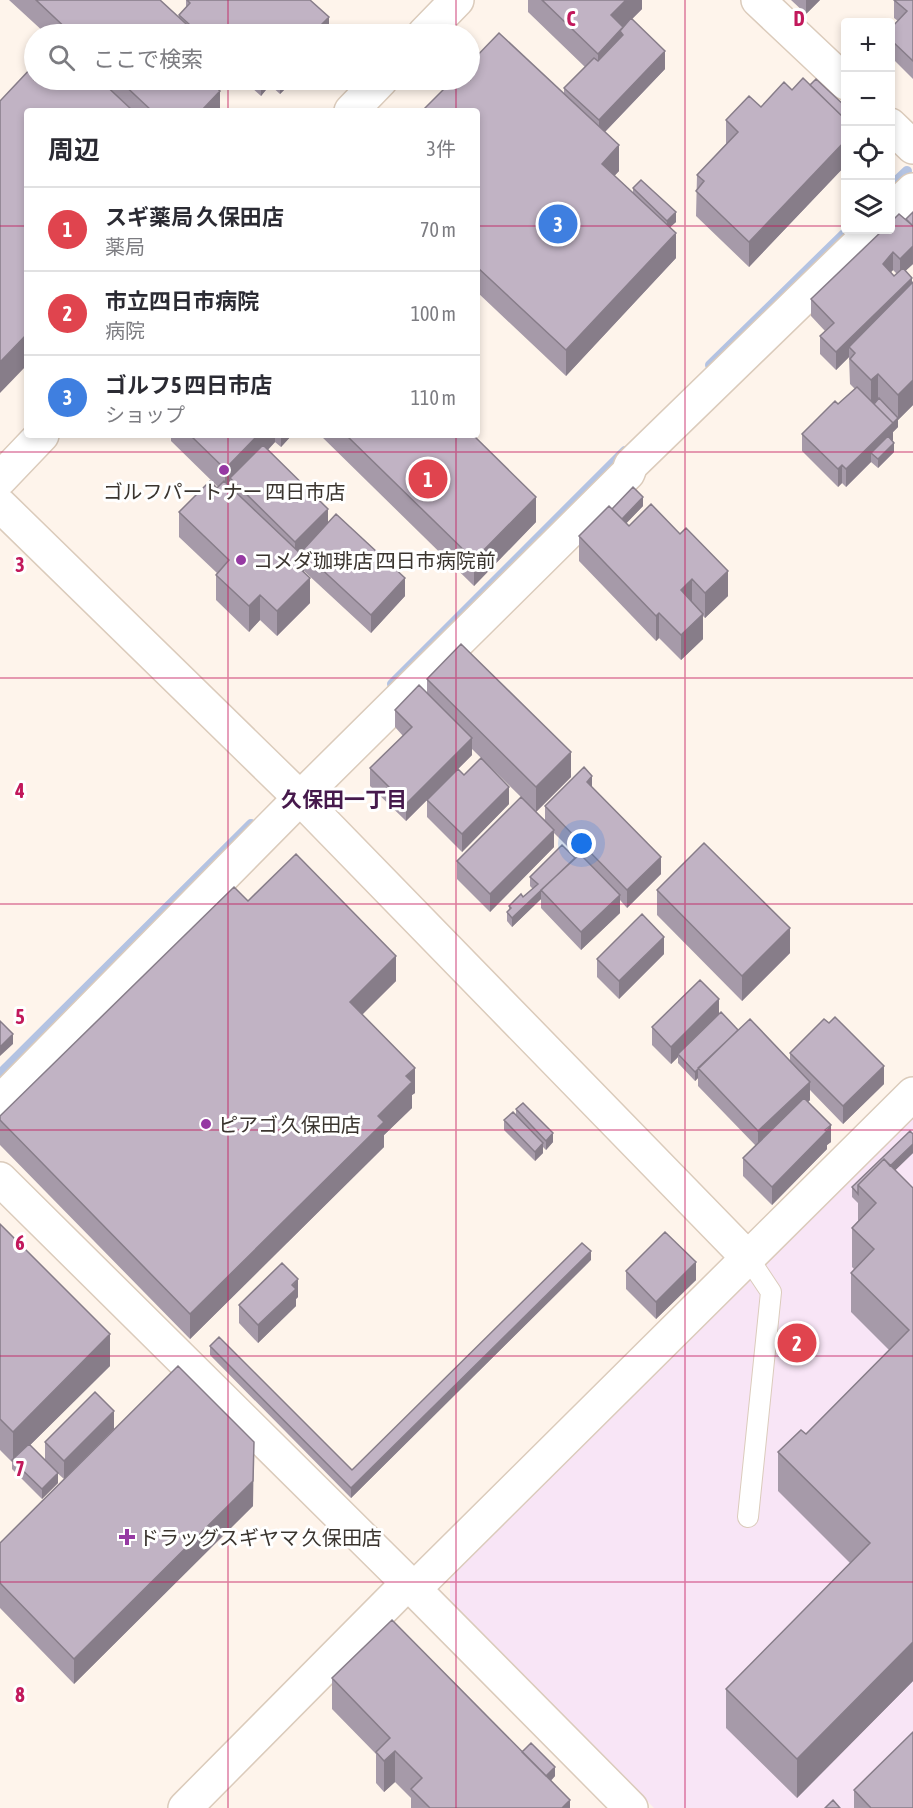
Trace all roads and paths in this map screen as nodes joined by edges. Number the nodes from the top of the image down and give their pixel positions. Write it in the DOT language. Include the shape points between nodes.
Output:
graph roads {
  1 [pos="457,0"];
  2 [pos="758,0"];
  3 [pos="434,24"];
  4 [pos="841,78"];
  5 [pos="371,90"];
  6 [pos="354,108"];
  7 [pos="892,126"];
  8 [pos="913,147"];
  9 [pos="913,190"];
  10 [pos="895,208"];
  11 [pos="869,234"];
  12 [pos="39,438"];
  13 [pos="0,479"];
  14 [pos="0,505"];
  15 [pos="300,798"];
  16 [pos="913,1094"];
  17 [pos="0,1102"];
  18 [pos="0,1179"];
  19 [pos="749,1259"];
  20 [pos="748,1517"];
  21 [pos="411,1586"];
  22 [pos="185,1808"];
  23 [pos="631,1808"];
  1 -- 3 [label="street"];
  2 -- 4 [label="street"];
  5 -- 6 [label="street"];
  7 -- 8 [label="street"];
  9 -- 10 [label="street"];
  11 -- 15 [label="street" via="631,465 628,473"];
  12 -- 13 [label="street"];
  14 -- 15 [label="street"];
  15 -- 17 [label="street"];
  15 -- 19 [label="street"];
  16 -- 19 [label="street"];
  18 -- 21 [label="street"];
  19 -- 20 [label="lane" via="771,1292"];
  19 -- 21 [label="street"];
  21 -- 22 [label="street"];
  21 -- 23 [label="street"];
}
